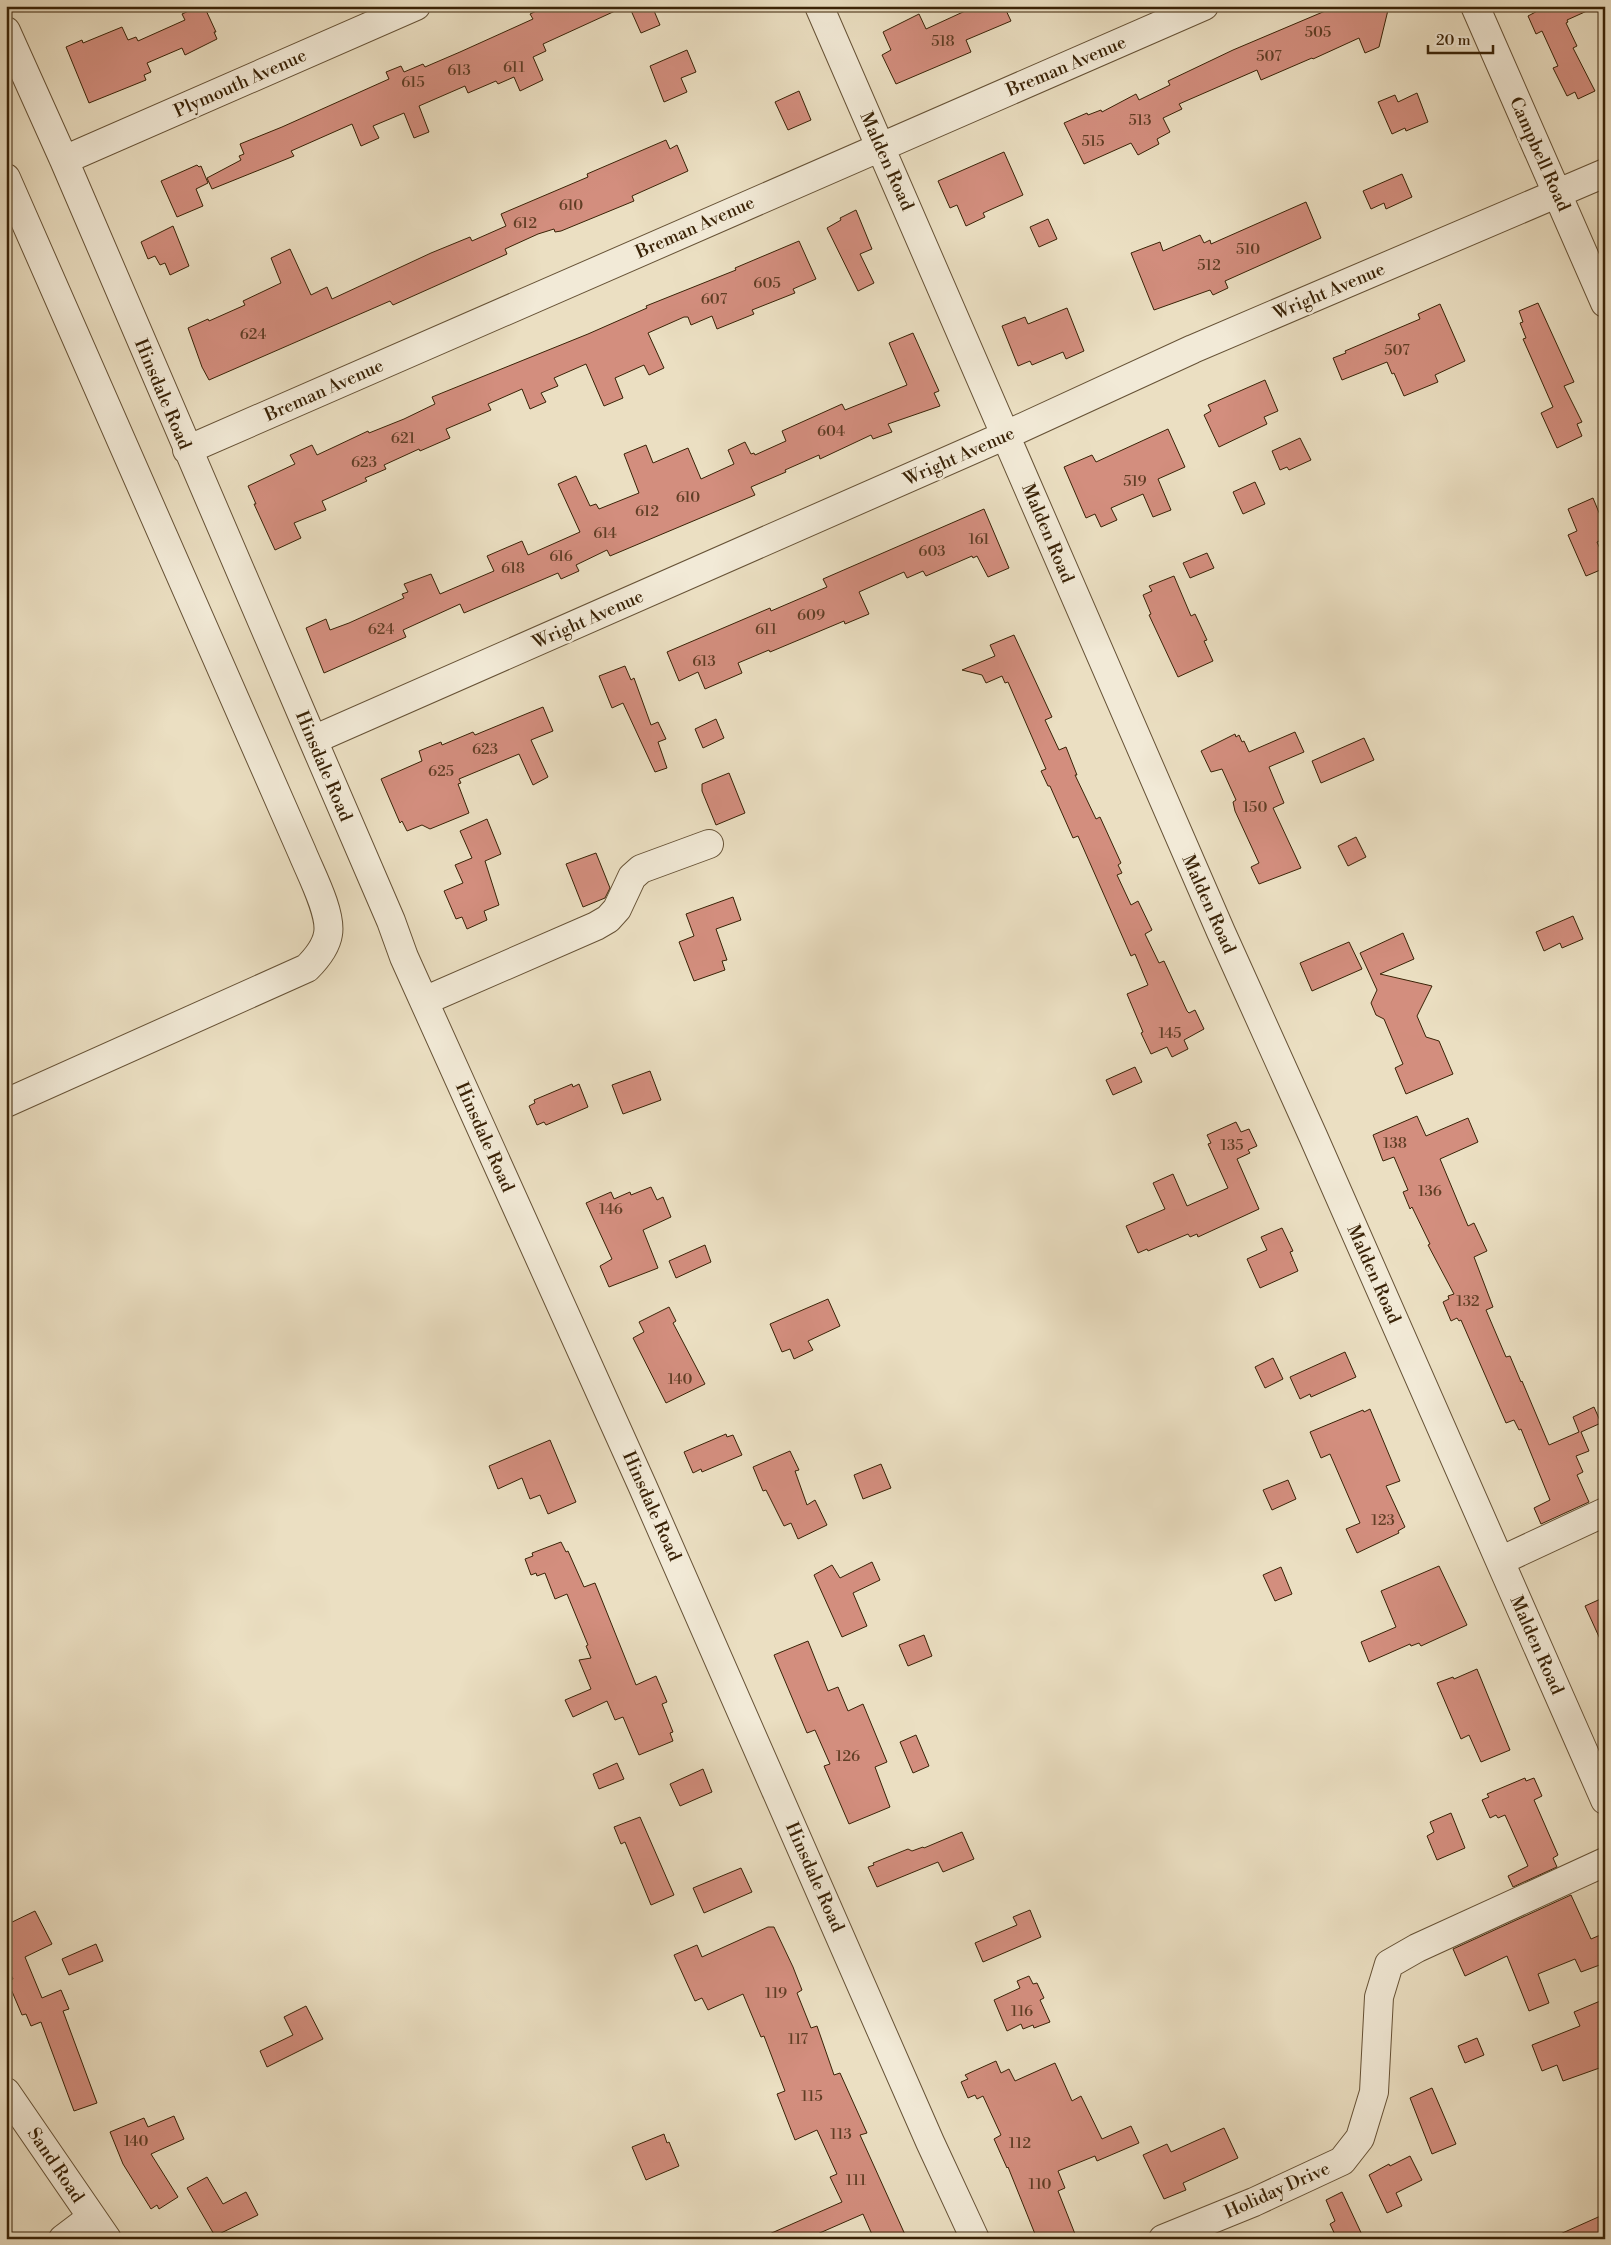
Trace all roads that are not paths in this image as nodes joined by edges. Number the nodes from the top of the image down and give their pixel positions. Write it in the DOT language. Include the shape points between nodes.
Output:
graph roads {
  1 [pos="416,6"];
  2 [pos="819,6"];
  3 [pos="1204,6"];
  4 [pos="1475,6"];
  5 [pos="6,31"];
  6 [pos="881,146"];
  7 [pos="64,160"];
  8 [pos="1605,173"];
  9 [pos="6,178"];
  10 [pos="1557,194"];
  11 [pos="1605,302"];
  12 [pos="1006,435"];
  13 [pos="187,450"];
  14 [pos="313,740"];
  15 [pos="709,844"];
  16 [pos="424,1001"];
  17 [pos="6,1103"];
  18 [pos="1605,1512"];
  19 [pos="1500,1561"];
  20 [pos="1605,1800"];
  21 [pos="1605,1862"];
  22 [pos="9,2102"];
  23 [pos="99,2228"];
  24 [pos="63,2239"];
  25 [pos="975,2239"];
  26 [pos="1163,2239"];
  1 -- 7 [label="street, Plymouth Avenue"];
  2 -- 6 [label="street, Malden Road"];
  3 -- 6 [label="street, Breman Avenue"];
  4 -- 10 [label="street, Campbell Road"];
  5 -- 7 [label="street, Hinsdale Road"];
  6 -- 12 [label="street, Malden Road"];
  6 -- 13 [label="street, Breman Avenue"];
  7 -- 13 [label="street, Hinsdale Road"];
  8 -- 10 [label="street, Wright Avenue"];
  9 -- 17 [label="street" via="302,852 326,915 328,934 318,956 307,968"];
  10 -- 11 [label="street, Campbell Road"];
  10 -- 12 [label="street, Wright Avenue" via="1193,349"];
  12 -- 14 [label="street, Wright Avenue"];
  12 -- 19 [label="street, Malden Road" via="1220,932"];
  13 -- 14 [label="street, Hinsdale Road"];
  14 -- 16 [label="street, Hinsdale Road"];
  15 -- 16 [label="street" via="641,869 632,877 617,909 596,926"];
  16 -- 25 [label="street, Hinsdale Road"];
  18 -- 19 [label="street"];
  19 -- 20 [label="street, Malden Road"];
  21 -- 26 [label="street, Holiday Drive" via="1425,1944 1390,1964 1379,1997 1374,2092 1360,2138 1342,2161"];
  22 -- 23 [label="street, Sand Road"];
  23 -- 24 [label="street"];
}
